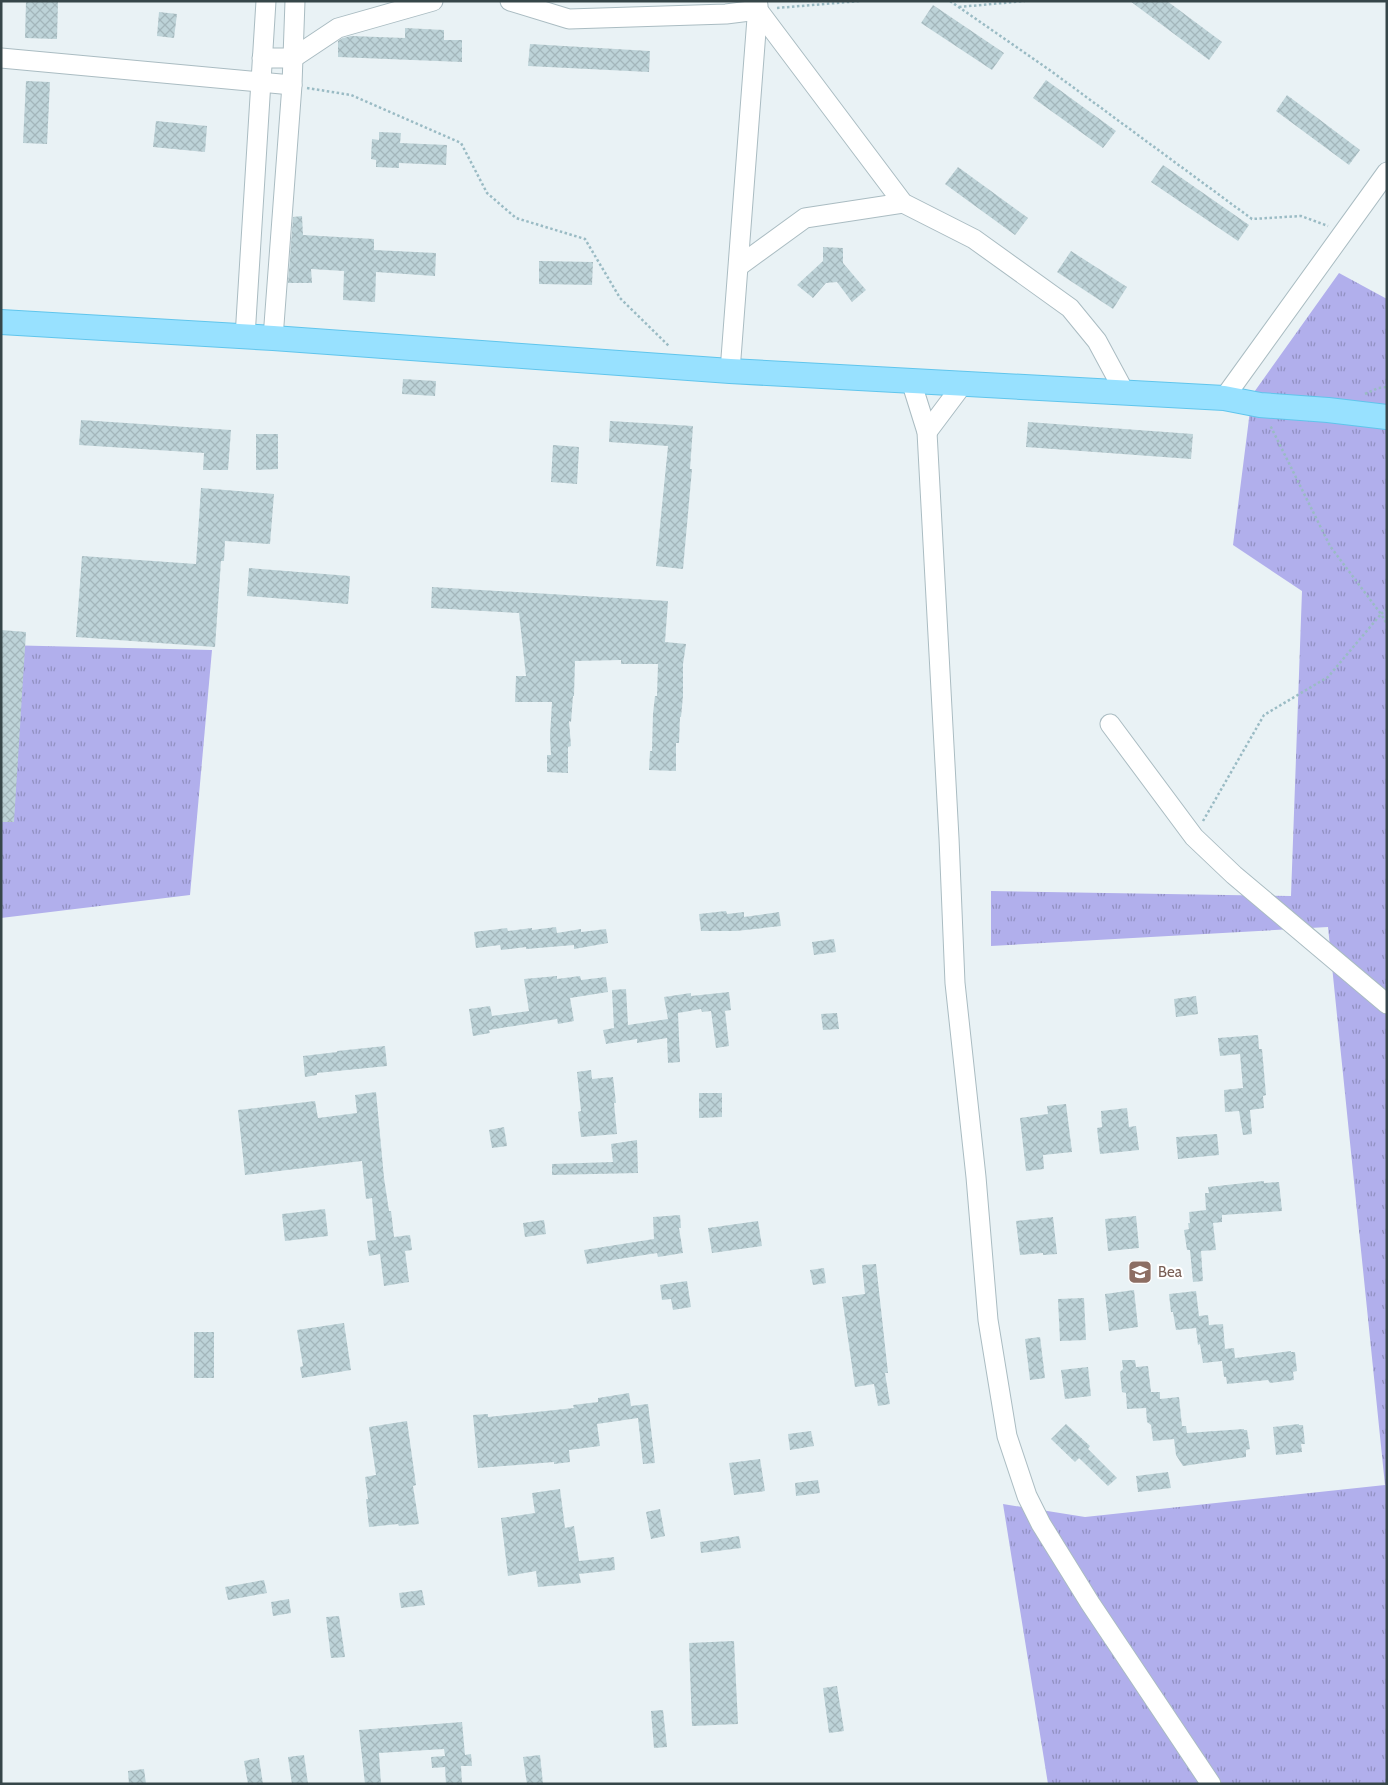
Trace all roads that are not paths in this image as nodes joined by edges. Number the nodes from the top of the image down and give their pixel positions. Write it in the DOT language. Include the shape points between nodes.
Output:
graph roads {
  1 [pos="266,1"];
  2 [pos="295,1"];
  3 [pos="433,1"];
  4 [pos="510,1"];
  5 [pos="758,6"];
  6 [pos="1,58"];
  7 [pos="262,58"];
  8 [pos="293,58"];
  9 [pos="260,81"];
  10 [pos="292,86"];
  11 [pos="1387,172"];
  12 [pos="903,203"];
  13 [pos="252,234"];
  14 [pos="281,236"];
  15 [pos="739,266"];
  16 [pos="1,322"];
  17 [pos="244,337"];
  18 [pos="273,338"];
  19 [pos="730,371"];
  20 [pos="911,381"];
  21 [pos="963,384"];
  22 [pos="1125,393"];
  23 [pos="1224,398"];
  24 [pos="1387,417"];
  25 [pos="928,432"];
  26 [pos="1110,724"];
  27 [pos="1387,1004"];
  28 [pos="1211,1784"];
  1 -- 7 [label="street"];
  2 -- 8 [label="street"];
  3 -- 8 [label="street" via="338,28"];
  4 -- 5 [label="street" via="569,19 726,14"];
  5 -- 12 [label="street"];
  5 -- 15 [label="street"];
  6 -- 9 [label="street"];
  7 -- 8 [label="street"];
  7 -- 9 [label="street"];
  8 -- 10 [label="street"];
  9 -- 10 [label="street"];
  9 -- 13 [label="street"];
  10 -- 14 [label="street"];
  11 -- 23 [label="street"];
  12 -- 15 [label="street" via="805,218"];
  12 -- 22 [label="street" via="974,238 1070,308 1097,341"];
  13 -- 14 [label="street"];
  13 -- 17 [label="street"];
  14 -- 18 [label="street"];
  15 -- 19 [label="street"];
  16 -- 17 [label="main road"];
  17 -- 18 [label="main road"];
  18 -- 19 [label="main road"];
  19 -- 20 [label="main road"];
  20 -- 21 [label="main road"];
  20 -- 25 [label="street"];
  21 -- 22 [label="main road"];
  21 -- 25 [label="street"];
  22 -- 23 [label="main road"];
  23 -- 24 [label="main road" via="1260,406"];
  25 -- 28 [label="street" via="955,982 988,1320 1007,1436 1027,1496 1041,1524"];
  26 -- 27 [label="street" via="1194,837"];
}
